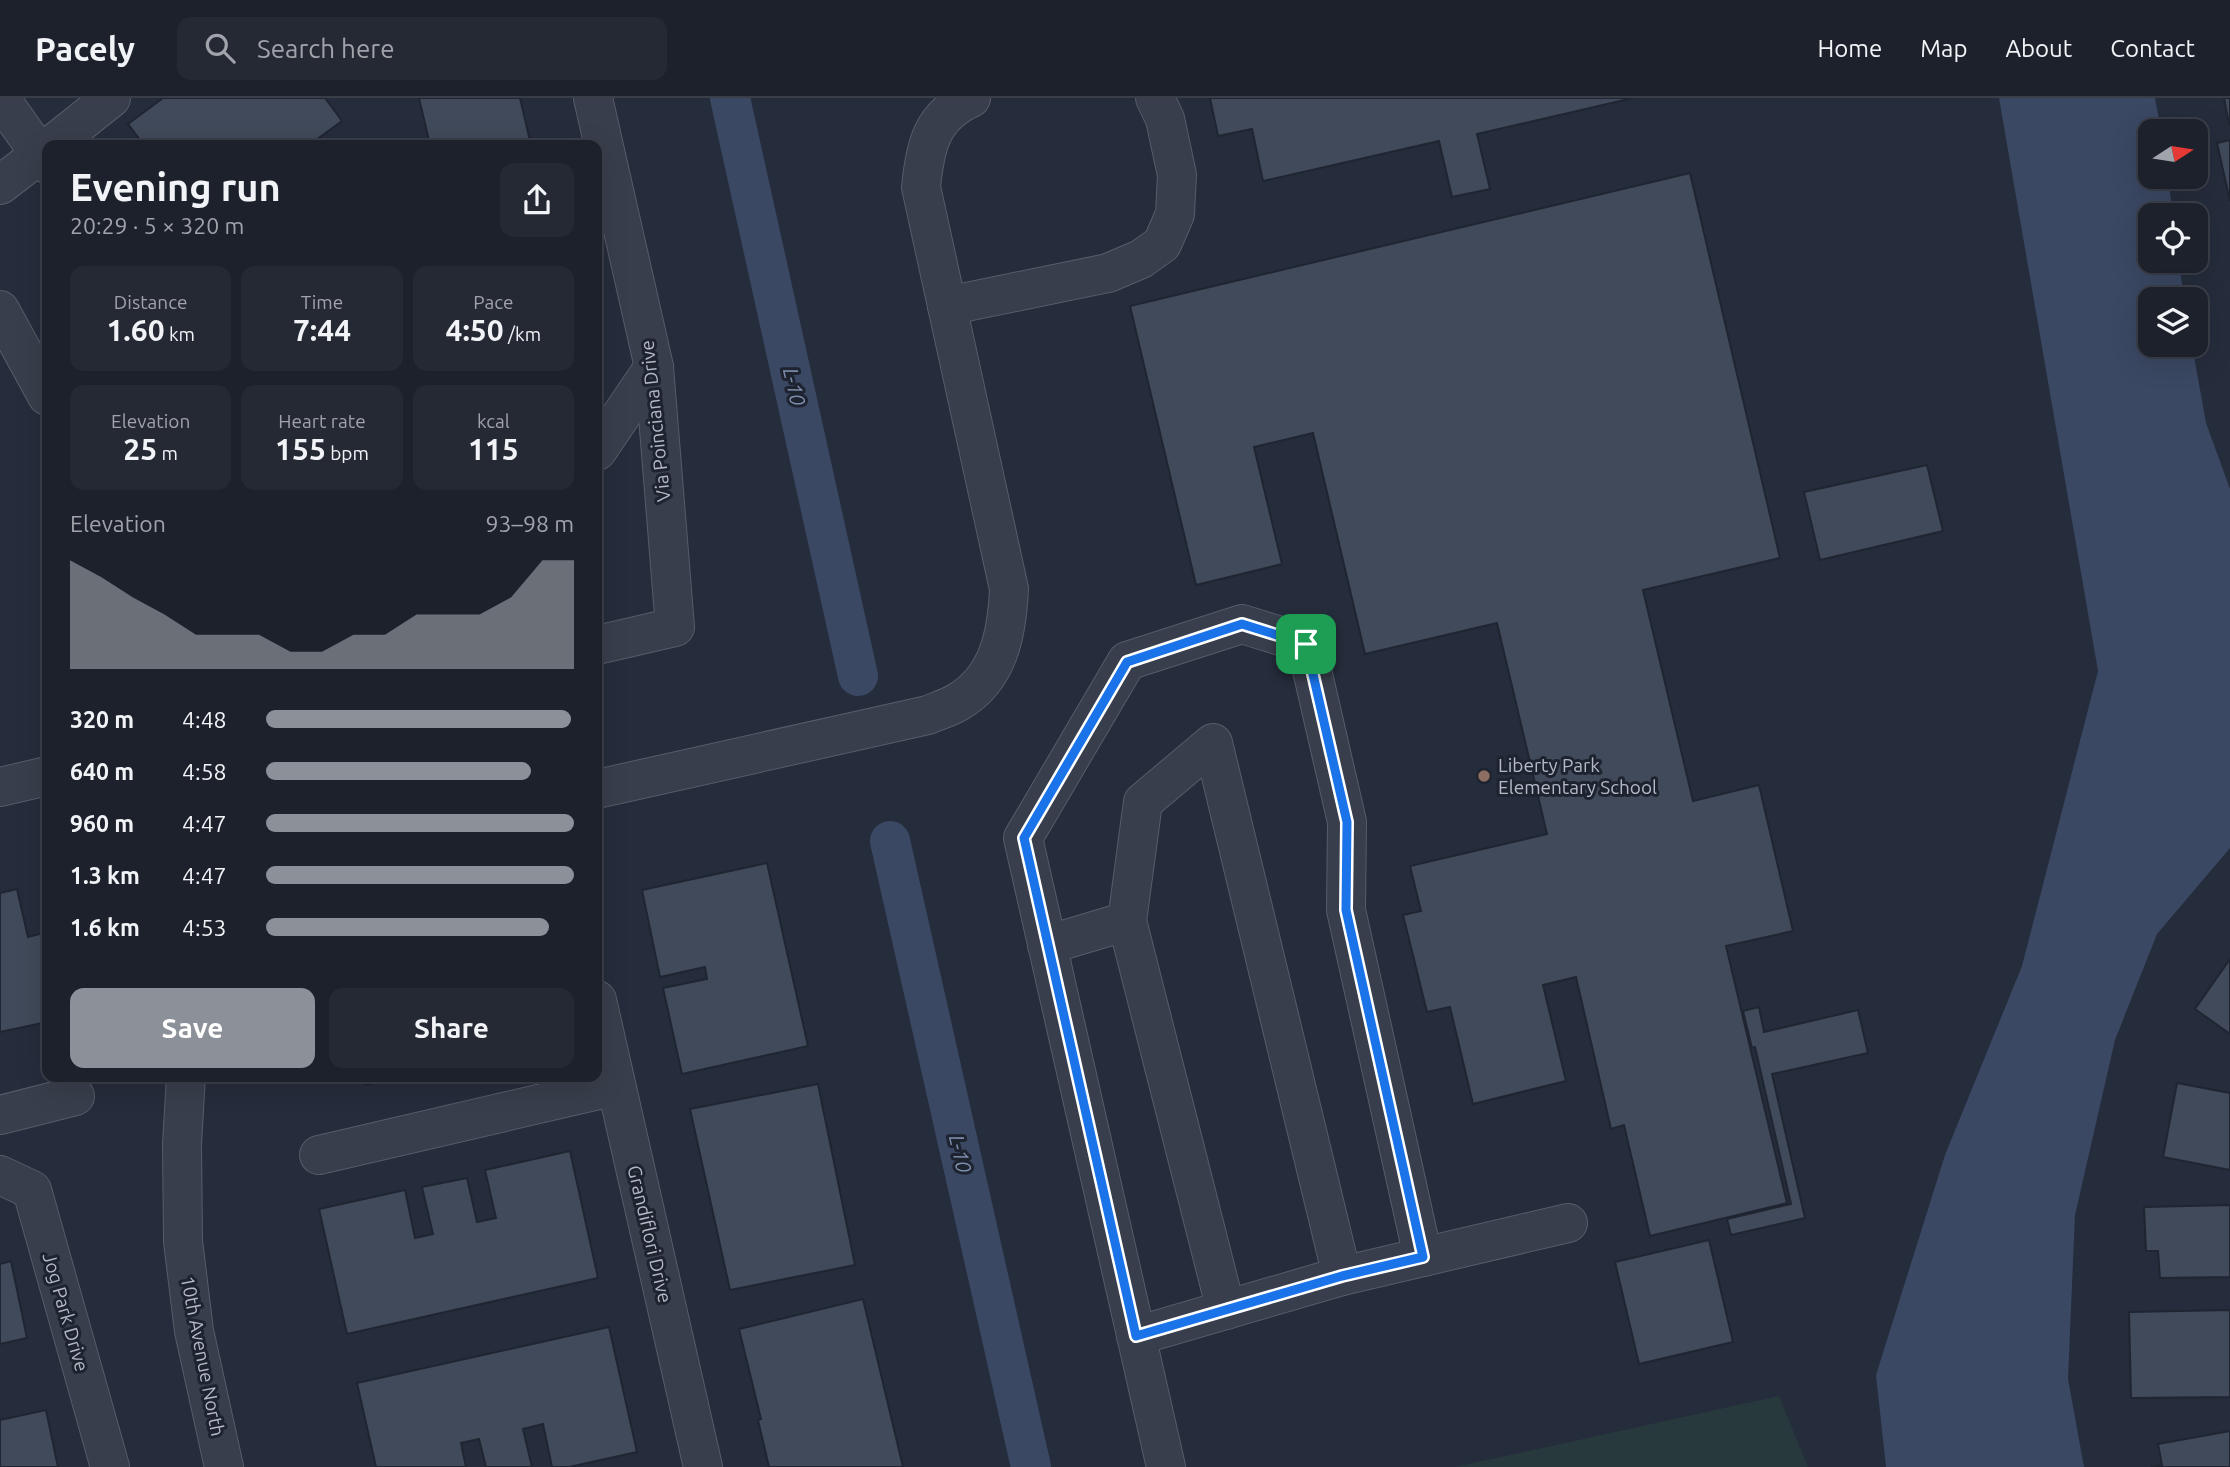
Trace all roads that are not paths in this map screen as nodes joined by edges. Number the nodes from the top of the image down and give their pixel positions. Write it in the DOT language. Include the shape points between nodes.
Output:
graph roads {
  1 [pos="0,98"];
  2 [pos="111,98"];
  3 [pos="593,98"];
  4 [pos="971,98"];
  5 [pos="1155,98"];
  6 [pos="62,140"];
  7 [pos="42,147"];
  8 [pos="42,156"];
  9 [pos="0,185"];
  10 [pos="947,306"];
  11 [pos="0,310"];
  12 [pos="654,367"];
  13 [pos="42,387"];
  14 [pos="602,444"];
  15 [pos="602,644"];
  16 [pos="42,776"];
  17 [pos="2,777"];
  18 [pos="602,788"];
  19 [pos="1127,921"];
  20 [pos="1047,945"];
  21 [pos="602,1023"];
  22 [pos="186,1082"];
  23 [pos="616,1086"];
  24 [pos="75,1096"];
  25 [pos="0,1115"];
  26 [pos="318,1155"];
  27 [pos="0,1175"];
  28 [pos="1569,1223"];
  29 [pos="1423,1257"];
  30 [pos="1342,1276"];
  31 [pos="1226,1310"];
  32 [pos="1136,1336"];
  33 [pos="110,1467"];
  34 [pos="224,1467"];
  35 [pos="703,1467"];
  36 [pos="1166,1467"];
  1 -- 7 [label="street"];
  2 -- 6 [label="street"];
  3 -- 12 [label="street, Via Poinciana Drive"];
  4 -- 10 [label="street" via="939,120 925,152 921,187"];
  5 -- 10 [label="street" via="1165,119 1177,175 1175,214 1162,244 1108,273"];
  8 -- 9 [label="street"];
  10 -- 18 [label="street" via="1009,589 1008,621 1000,652 982,681 959,702 928,716"];
  11 -- 13 [label="street"];
  12 -- 14 [label="street"];
  12 -- 15 [label="street, Via Poinciana Drive" via="675,627"];
  16 -- 17 [label="street"];
  19 -- 20 [label="street"];
  19 -- 30 [label="street" via="1143,802 1213,743"];
  19 -- 31 [label="street"];
  20 -- 29 [label="street" via="1024,838 1127,662 1242,624 1306,644 1347,822 1346,910"];
  20 -- 32 [label="street"];
  21 -- 23 [label="street, Grandiflori Drive"];
  22 -- 34 [label="street, 10th Avenue North" via="183,1241 194,1331"];
  23 -- 26 [label="street"];
  23 -- 35 [label="street, Grandiflori Drive"];
  24 -- 25 [label="street"];
  27 -- 33 [label="street, Jog Park Drive" via="32,1190"];
  28 -- 29 [label="street"];
  29 -- 30 [label="street"];
  30 -- 31 [label="street"];
  31 -- 32 [label="street"];
  32 -- 36 [label="street"];
}
